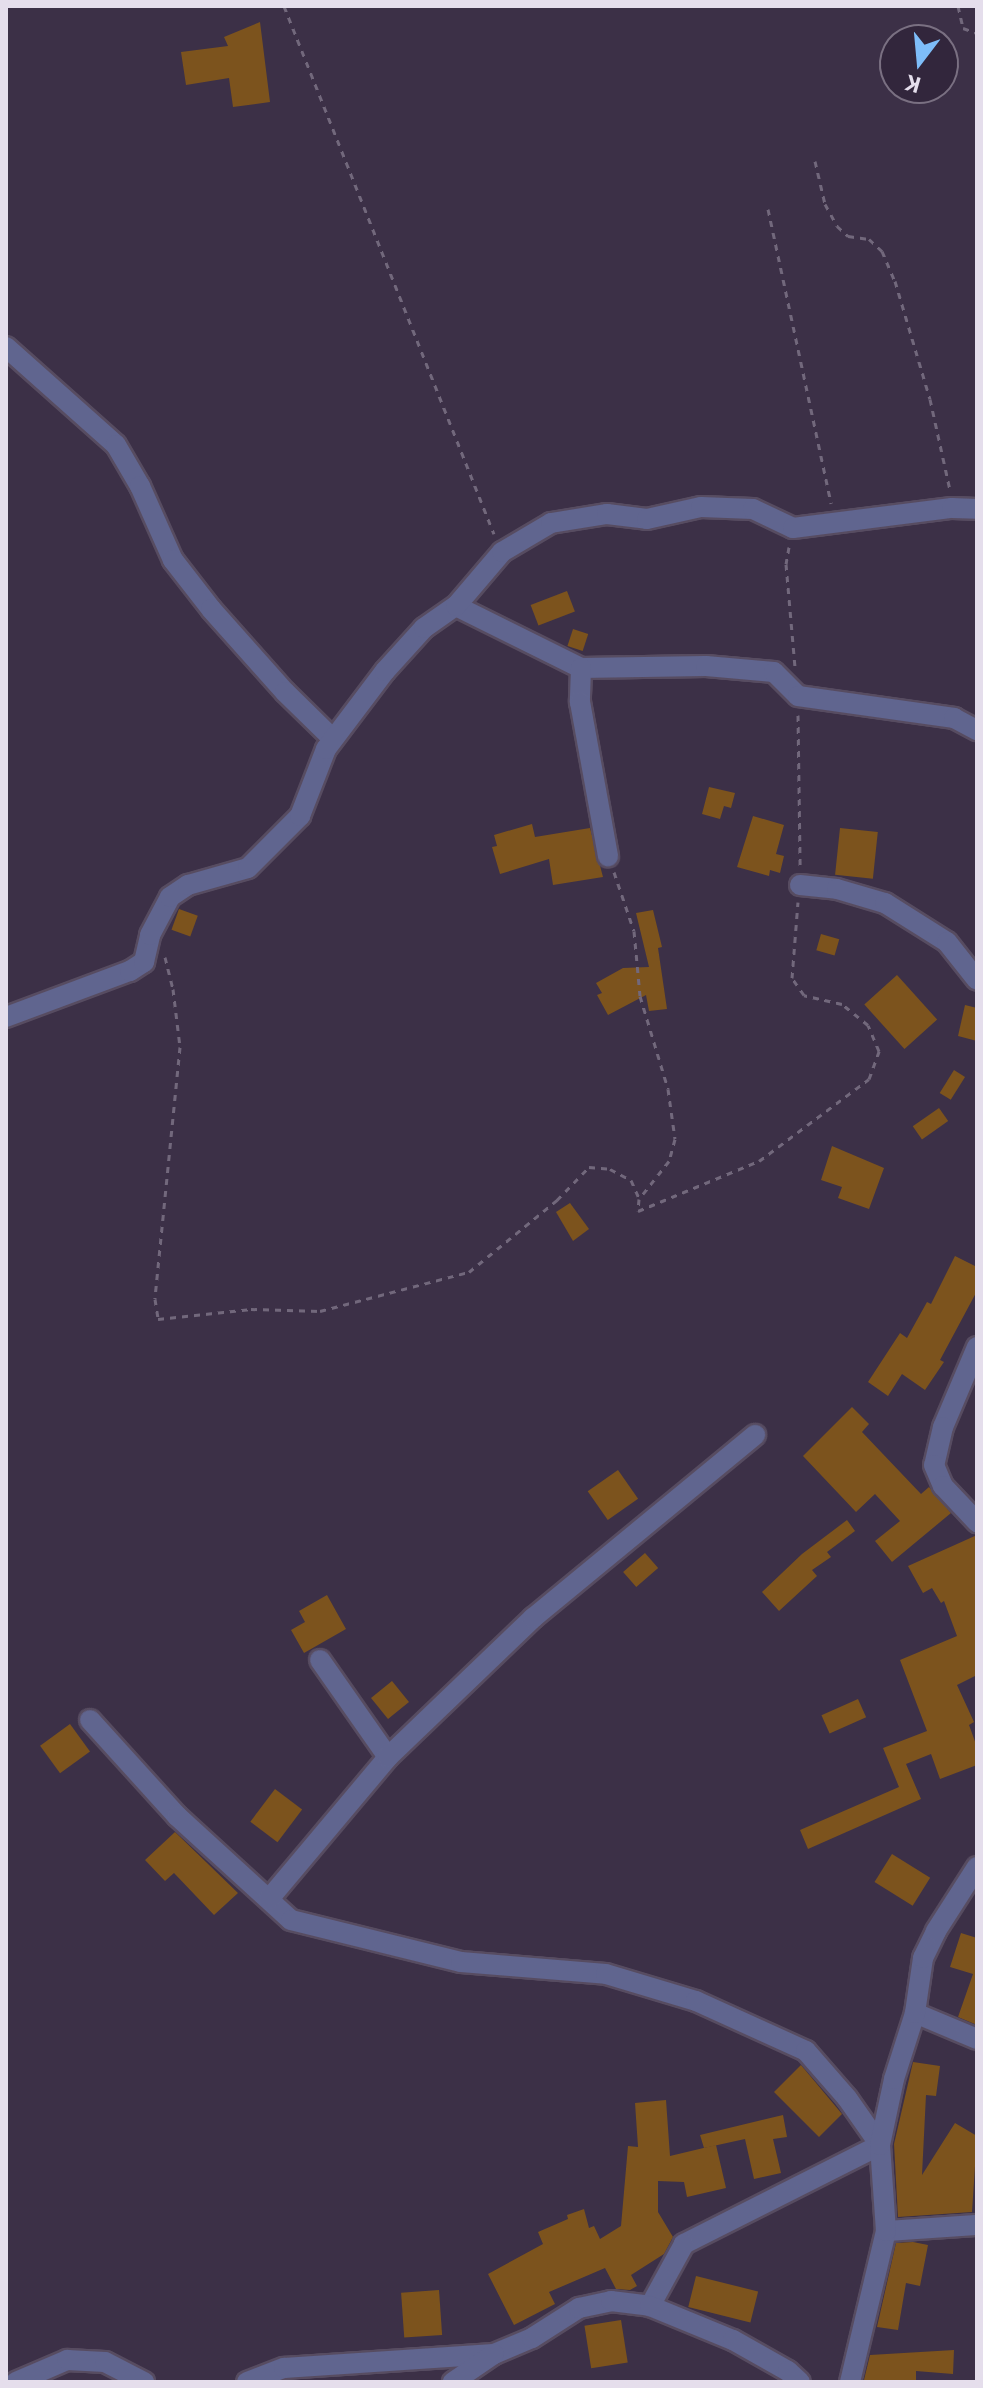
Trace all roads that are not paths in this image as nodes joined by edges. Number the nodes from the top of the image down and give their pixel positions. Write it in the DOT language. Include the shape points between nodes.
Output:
graph roads {
  1 [pos="6,347"];
  2 [pos="977,509"];
  3 [pos="456,606"];
  4 [pos="581,668"];
  5 [pos="977,730"];
  6 [pos="333,739"];
  7 [pos="608,856"];
  8 [pos="800,885"];
  9 [pos="977,980"];
  10 [pos="6,1017"];
  11 [pos="977,1347"];
  12 [pos="755,1435"];
  13 [pos="977,1522"];
  14 [pos="320,1660"];
  15 [pos="90,1720"];
  16 [pos="388,1757"];
  17 [pos="977,1867"];
  18 [pos="269,1899"];
  19 [pos="915,2013"];
  20 [pos="977,2039"];
  21 [pos="880,2145"];
  22 [pos="977,2225"];
  23 [pos="886,2231"];
  24 [pos="650,2306"];
  25 [pos="494,2354"];
  26 [pos="16,2382"];
  27 [pos="144,2382"];
  28 [pos="247,2382"];
  29 [pos="453,2382"];
  30 [pos="800,2382"];
  31 [pos="850,2382"];
  1 -- 6 [label="street" via="116,445 173,560 274,681"];
  2 -- 3 [label="street" via="793,528 753,509 701,507 647,519 607,514 551,523 502,552"];
  3 -- 4 [label="street"];
  3 -- 6 [label="street" via="414,639"];
  4 -- 5 [label="street" via="706,666 774,672 798,696 954,718"];
  4 -- 7 [label="street" via="580,702"];
  6 -- 10 [label="street" via="300,816 248,868 188,885 170,897 150,935 144,962"];
  8 -- 9 [label="street" via="885,903 947,942"];
  11 -- 13 [label="street" via="943,1427 934,1465 943,1486"];
  12 -- 16 [label="street" via="533,1618"];
  14 -- 16 [label="street"];
  15 -- 18 [label="street" via="177,1816"];
  16 -- 18 [label="street"];
  17 -- 19 [label="street" via="923,1958"];
  18 -- 21 [label="street" via="291,1920 461,1962 606,1974 696,2001 806,2051"];
  19 -- 20 [label="street"];
  19 -- 21 [label="street"];
  21 -- 23 [label="street"];
  21 -- 24 [label="street" via="684,2244"];
  22 -- 23 [label="street"];
  23 -- 31 [label="street"];
  24 -- 25 [label="street" via="611,2301 579,2308 532,2338"];
  24 -- 30 [label="street" via="733,2340"];
  25 -- 28 [label="street" via="284,2368"];
  25 -- 29 [label="street"];
  26 -- 27 [label="street" via="67,2360 105,2362"];
}
